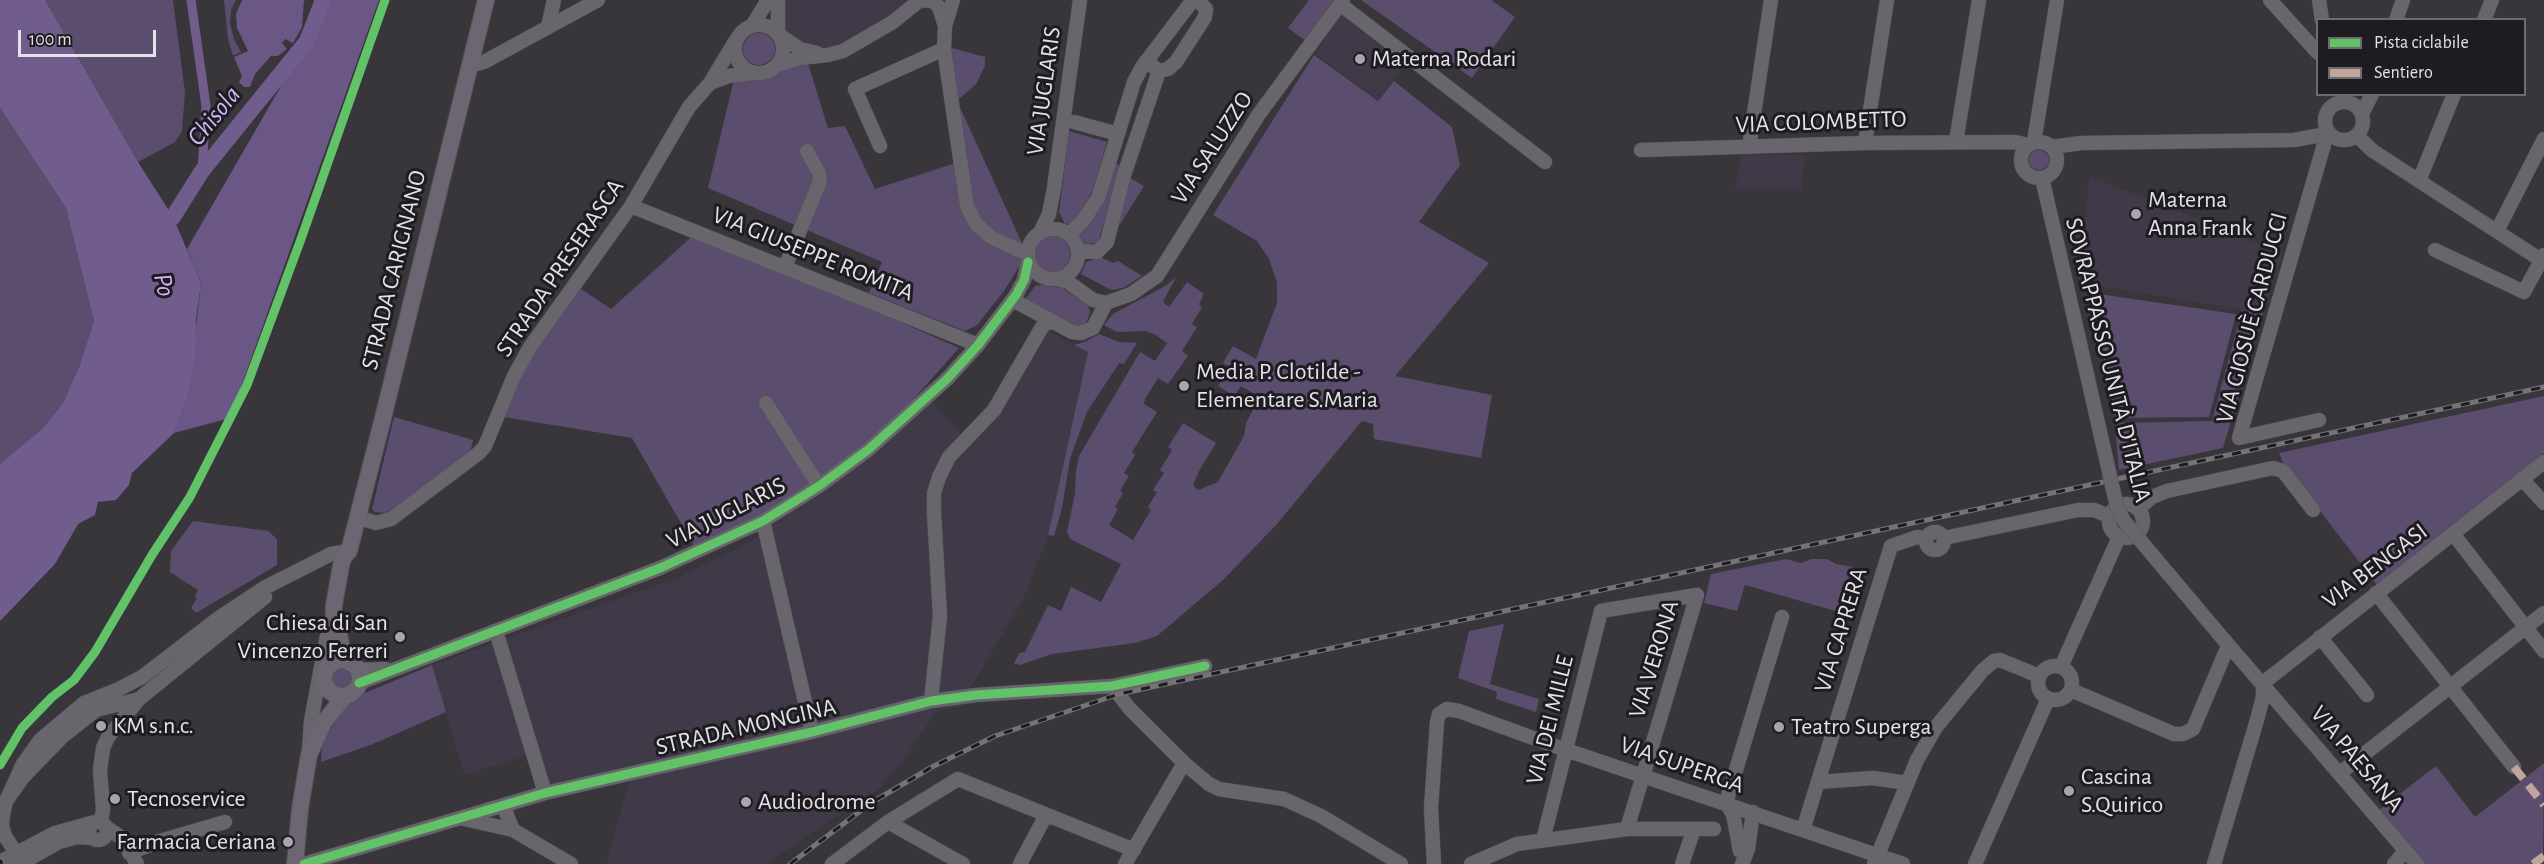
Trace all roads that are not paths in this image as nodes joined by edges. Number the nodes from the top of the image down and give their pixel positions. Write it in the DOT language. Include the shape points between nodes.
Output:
graph roads {
  1 [pos="486,0"];
  2 [pos="555,0"];
  3 [pos="598,0"];
  4 [pos="768,0"];
  5 [pos="778,0"];
  6 [pos="920,0"];
  7 [pos="953,0"];
  8 [pos="1080,0"];
  9 [pos="1193,0"];
  10 [pos="1198,0"];
  11 [pos="1771,0"];
  12 [pos="1887,0"];
  13 [pos="1979,0"];
  14 [pos="2057,0"];
  15 [pos="2319,0"];
  16 [pos="2403,0"];
  17 [pos="2492,0"];
  18 [pos="2277,1"];
  19 [pos="1341,2"];
  20 [pos="2322,18"];
  21 [pos="2397,18"];
  22 [pos="2485,18"];
  23 [pos="752,26"];
  24 [pos="945,26"];
  25 [pos="548,27"];
  26 [pos="778,34"];
  27 [pos="736,40"];
  28 [pos="944,49"];
  29 [pos="2316,50"];
  30 [pos="828,55"];
  31 [pos="1146,61"];
  32 [pos="777,65"];
  33 [pos="469,66"];
  34 [pos="1160,71"];
  35 [pos="752,73"];
  36 [pos="710,84"];
  37 [pos="2371,96"];
  38 [pos="2453,96"];
  39 [pos="2342,98"];
  40 [pos="2362,114"];
  41 [pos="1074,122"];
  42 [pos="2327,134"];
  43 [pos="1118,136"];
  44 [pos="2357,136"];
  45 [pos="2544,138"];
  46 [pos="1956,142"];
  47 [pos="2003,142"];
  48 [pos="2096,142"];
  49 [pos="1865,143"];
  50 [pos="2031,143"];
  51 [pos="1135,144"];
  52 [pos="880,146"];
  53 [pos="1749,147"];
  54 [pos="2052,147"];
  55 [pos="1641,150"];
  56 [pos="807,151"];
  57 [pos="2020,159"];
  58 [pos="1545,162"];
  59 [pos="2057,165"];
  60 [pos="2042,178"];
  61 [pos="2419,181"];
  62 [pos="1054,188"];
  63 [pos="631,206"];
  64 [pos="1041,231"];
  65 [pos="2497,231"];
  66 [pos="1066,232"];
  67 [pos="2435,250"];
  68 [pos="1078,252"];
  69 [pos="1028,258"];
  70 [pos="2543,259"];
  71 [pos="785,267"];
  72 [pos="1074,268"];
  73 [pos="1050,278"];
  74 [pos="1015,298"];
  75 [pos="1106,303"];
  76 [pos="1049,321"];
  77 [pos="978,345"];
  78 [pos="766,403"];
  79 [pos="2319,420"];
  80 [pos="2544,462"];
  81 [pos="2522,479"];
  82 [pos="819,486"];
  83 [pos="2544,503"];
  84 [pos="2138,509"];
  85 [pos="2313,510"];
  86 [pos="2109,516"];
  87 [pos="357,517"];
  88 [pos="763,521"];
  89 [pos="2454,535"];
  90 [pos="2119,537"];
  91 [pos="345,558"];
  92 [pos="2376,593"];
  93 [pos="1601,611"];
  94 [pos="2544,613"];
  95 [pos="1782,617"];
  96 [pos="333,618"];
  97 [pos="2526,628"];
  98 [pos="496,631"];
  99 [pos="2320,637"];
  100 [pos="2228,646"];
  101 [pos="2544,651"];
  102 [pos="332,664"];
  103 [pos="1205,666"];
  104 [pos="2061,667"];
  105 [pos="356,672"];
  106 [pos="2253,672"];
  107 [pos="2039,676"];
  108 [pos="2215,677"];
  109 [pos="2263,683"];
  110 [pos="1112,686"];
  111 [pos="2449,687"];
  112 [pos="328,688"];
  113 [pos="2071,690"];
  114 [pos="2367,695"];
  115 [pos="345,696"];
  116 [pos="139,699"];
  117 [pos="2048,699"];
  118 [pos="931,701"];
  119 [pos="2288,713"];
  120 [pos="2257,720"];
  121 [pos="324,722"];
  122 [pos="812,732"];
  123 [pos="1566,750"];
  124 [pos="309,755"];
  125 [pos="1184,763"];
  126 [pos="2514,767"];
  127 [pos="2340,773"];
  128 [pos="1642,774"];
  129 [pos="1818,782"];
  130 [pos="1907,783"];
  131 [pos="545,793"];
  132 [pos="6,801"];
  133 [pos="1726,803"];
  134 [pos="502,806"];
  135 [pos="1748,811"];
  136 [pos="1046,815"];
  137 [pos="459,818"];
  138 [pos="1770,819"];
  139 [pos="225,822"];
  140 [pos="888,822"];
  141 [pos="101,824"];
  142 [pos="1627,829"];
  143 [pos="1694,829"];
  144 [pos="1714,829"];
  145 [pos="513,830"];
  146 [pos="1803,830"];
  147 [pos="1750,836"];
  148 [pos="96,839"];
  149 [pos="1543,840"];
  150 [pos="1134,850"];
  151 [pos="2405,851"];
  152 [pos="22,858"];
  153 [pos="133,859"];
  154 [pos="1740,860"];
  155 [pos="1875,860"];
  156 [pos="0,862"];
  157 [pos="295,864"];
  158 [pos="304,864"];
  159 [pos="571,864"];
  160 [pos="832,864"];
  161 [pos="963,864"];
  162 [pos="1020,864"];
  163 [pos="1125,864"];
  164 [pos="1401,864"];
  165 [pos="1434,864"];
  166 [pos="1471,864"];
  167 [pos="1682,864"];
  168 [pos="1904,864"];
  169 [pos="1975,864"];
  170 [pos="2214,864"];
  171 [pos="2394,864"];
  172 [pos="2416,864"];
  1 -- 33 [label="main road, STRADA CARIGNANO"];
  2 -- 25 [label="street"];
  3 -- 25 [label="street"];
  4 -- 23 [label="street"];
  5 -- 26 [label="street"];
  6 -- 24 [label="street" via="932,0 939,7"];
  6 -- 30 [label="street" via="866,39"];
  7 -- 24 [label="street"];
  8 -- 62 [label="street, VIA JUGLARIS"];
  9 -- 31 [label="street"];
  10 -- 34 [label="street" via="1206,9 1205,17 1176,62"];
  11 -- 53 [label="street"];
  12 -- 49 [label="street"];
  13 -- 46 [label="street"];
  14 -- 50 [label="street"];
  15 -- 20 [label="street"];
  16 -- 21 [label="street"];
  17 -- 22 [label="street"];
  18 -- 29 [label="street"];
  19 -- 58 [label="street"];
  19 -- 75 [label="street, VIA SALUZZO" via="1259,114 1156,276 1131,294"];
  23 -- 26 [label="street" via="771,28"];
  23 -- 27 [label="street"];
  24 -- 28 [label="street"];
  25 -- 33 [label="street" via="484,62"];
  26 -- 30 [label="street" via="800,49"];
  26 -- 32 [label="street" via="783,50"];
  27 -- 35 [label="street" via="739,64"];
  27 -- 36 [label="street, STRADA PRESERASCA"];
  28 -- 52 [label="street" via="855,89"];
  28 -- 69 [label="street" via="967,206 976,224 991,237"];
  30 -- 32 [label="street"];
  31 -- 34 [label="street"];
  31 -- 43 [label="street" via="1134,82"];
  32 -- 35 [label="street" via="762,73"];
  33 -- 87 [label="main road, STRADA CARIGNANO"];
  34 -- 51 [label="street"];
  35 -- 36 [label="street, STRADA PRESERASCA"];
  36 -- 63 [label="street, STRADA PRESERASCA" via="689,107"];
  37 -- 40 [label="street"];
  38 -- 61 [label="street"];
  39 -- 40 [label="street"];
  39 -- 42 [label="street" via="2325,117"];
  40 -- 44 [label="street" via="2363,125"];
  41 -- 43 [label="street"];
  42 -- 44 [label="street" via="2346,141"];
  42 -- 48 [label="street, VIA COLOMBETTO" via="2294,140"];
  42 -- 79 [label="street, VIA GIOSUÈ CARDUCCI" via="2239,438"];
  43 -- 51 [label="street"];
  43 -- 66 [label="street" via="1098,198 1082,222"];
  44 -- 61 [label="street"];
  45 -- 65 [label="street"];
  46 -- 47 [label="street, VIA COLOMBETTO"];
  46 -- 49 [label="street, VIA COLOMBETTO"];
  47 -- 50 [label="street, VIA COLOMBETTO"];
  47 -- 57 [label="street" via="2018,152"];
  48 -- 54 [label="street, VIA COLOMBETTO"];
  48 -- 59 [label="street, VIA COLOMBETTO" via="2075,150"];
  49 -- 53 [label="street, VIA COLOMBETTO"];
  50 -- 54 [label="street, VIA COLOMBETTO" via="2043,142"];
  50 -- 57 [label="street"];
  51 -- 68 [label="street" via="1104,247 1097,252"];
  53 -- 55 [label="street, VIA COLOMBETTO"];
  54 -- 59 [label="street"];
  56 -- 71 [label="street" via="820,181"];
  57 -- 60 [label="street" via="2028,175"];
  59 -- 60 [label="street, VIA COLOMBETTO"];
  60 -- 100 [label="street, SOVRAPPASSO UNITÀ D'ITALIA, bridge" via="2117,507"];
  61 -- 65 [label="street"];
  62 -- 64 [label="street, VIA JUGLARIS"];
  62 -- 66 [label="street, VIA JUGLARIS"];
  63 -- 71 [label="street, VIA GIUSEPPE ROMITA"];
  63 -- 87 [label="street, STRADA PRESERASCA" via="530,347 485,446 476,457 391,519 376,523"];
  64 -- 66 [label="street"];
  64 -- 69 [label="street" via="1030,242"];
  65 -- 70 [label="street"];
  66 -- 68 [label="street"];
  67 -- 70 [label="street" via="2524,292"];
  68 -- 72 [label="street"];
  69 -- 73 [label="street" via="1032,268"];
  69 -- 74 [label="street, VIA JUGLARIS"];
  71 -- 77 [label="street, VIA GIUSEPPE ROMITA"];
  72 -- 73 [label="street"];
  72 -- 75 [label="street" via="1081,281 1097,291"];
  73 -- 74 [label="street, VIA JUGLARIS"];
  73 -- 75 [label="street" via="1068,282 1093,300"];
  74 -- 76 [label="street"];
  74 -- 77 [label="street, VIA JUGLARIS"];
  75 -- 76 [label="street" via="1093,328 1082,333"];
  76 -- 118 [label="street" via="994,410 949,457 934,493 940,616"];
  77 -- 82 [label="street, VIA JUGLARIS" via="947,379 869,449"];
  78 -- 82 [label="street"];
  80 -- 81 [label="street, VIA BENGASI"];
  81 -- 83 [label="street"];
  81 -- 89 [label="street, VIA BENGASI"];
  82 -- 88 [label="street, VIA JUGLARIS"];
  84 -- 85 [label="street" via="2167,490 2273,468 2283,471"];
  84 -- 86 [label="street" via="2121,504"];
  84 -- 90 [label="street" via="2141,529 2131,537"];
  86 -- 90 [label="street" via="2109,526"];
  86 -- 129 [label="street, VIA CAPRERA" via="2094,510 2078,510 1944,538 1936,532 1927,538 1917,537 1891,546"];
  87 -- 91 [label="main road, STRADA CARIGNANO"];
  88 -- 98 [label="street, VIA JUGLARIS" via="698,553"];
  88 -- 122 [label="street"];
  89 -- 92 [label="street, VIA BENGASI"];
  89 -- 97 [label="street"];
  90 -- 104 [label="street"];
  91 -- 96 [label="main road, STRADA CARIGNANO"];
  91 -- 105 [label="main road, STRADA CARIGNANO" via="350,560 339,624 342,650"];
  91 -- 116 [label="street" via="269,595"];
  91 -- 132 [label="street" via="331,554 264,588 142,677 84,703 40,740 23,764"];
  92 -- 99 [label="street, VIA BENGASI"];
  92 -- 111 [label="street"];
  93 -- 123 [label="street, VIA DEI MILLE"];
  93 -- 128 [label="street, VIA VERONA" via="1697,595"];
  94 -- 97 [label="street"];
  95 -- 133 [label="street"];
  96 -- 102 [label="main road, STRADA CARIGNANO"];
  96 -- 124 [label="street, STRADA CARIGNANO" via="312,711"];
  97 -- 101 [label="street"];
  97 -- 111 [label="street"];
  98 -- 105 [label="street, VIA JUGLARIS" via="393,668"];
  98 -- 131 [label="street"];
  99 -- 109 [label="street, VIA BENGASI"];
  99 -- 114 [label="street"];
  100 -- 106 [label="street, SOVRAPPASSO UNITÀ D'ITALIA"];
  100 -- 108 [label="street"];
  102 -- 105 [label="main road" via="339,661"];
  102 -- 112 [label="main road" via="324,676"];
  103 -- 110 [label="street, STRADA MONGINA"];
  104 -- 107 [label="street" via="2048,667"];
  104 -- 113 [label="street" via="2070,675"];
  105 -- 115 [label="main road" via="353,692"];
  106 -- 108 [label="street" via="2232,667"];
  106 -- 109 [label="street, SOVRAPPASSO UNITÀ D'ITALIA"];
  107 -- 117 [label="street" via="2039,689"];
  107 -- 130 [label="street" via="2000,660 1988,665 1936,727"];
  108 -- 113 [label="street" via="2193,729 2183,735"];
  109 -- 119 [label="street, VIA PAESANA"];
  109 -- 120 [label="street"];
  110 -- 118 [label="street, STRADA MONGINA"];
  110 -- 125 [label="street"];
  111 -- 126 [label="street"];
  111 -- 127 [label="street"];
  112 -- 115 [label="main road"];
  112 -- 121 [label="main road, STRADA CARIGNANO"];
  113 -- 117 [label="street" via="2061,699"];
  115 -- 121 [label="main road, STRADA CARIGNANO"];
  116 -- 132 [label="street" via="96,710 62,737"];
  116 -- 141 [label="street" via="108,737 104,748 100,770"];
  117 -- 169 [label="street"];
  118 -- 122 [label="street, STRADA MONGINA"];
  119 -- 120 [label="street" via="2275,711"];
  119 -- 127 [label="street, VIA PAESANA"];
  120 -- 170 [label="street"];
  121 -- 124 [label="main road, STRADA CARIGNANO"];
  122 -- 131 [label="street, STRADA MONGINA"];
  123 -- 128 [label="street, VIA SUPERGA"];
  123 -- 149 [label="street, VIA DEI MILLE"];
  123 -- 165 [label="street, VIA SUPERGA" via="1459,711 1447,709 1439,714 1431,808"];
  124 -- 157 [label="main road, STRADA CARIGNANO"];
  125 -- 150 [label="street"];
  125 -- 164 [label="street" via="1219,789 1284,799 1321,816"];
  127 -- 151 [label="street, VIA PAESANA"];
  128 -- 133 [label="street, VIA SUPERGA"];
  128 -- 142 [label="street, VIA VERONA"];
  129 -- 130 [label="street" via="1873,778"];
  129 -- 146 [label="street, VIA CAPRERA"];
  130 -- 155 [label="street"];
  131 -- 134 [label="street, STRADA MONGINA"];
  132 -- 152 [label="street" via="2,826"];
  133 -- 135 [label="street, VIA SUPERGA"];
  133 -- 154 [label="street" via="1733,814"];
  134 -- 137 [label="street, STRADA MONGINA"];
  134 -- 145 [label="street"];
  135 -- 138 [label="street, VIA SUPERGA"];
  135 -- 147 [label="street"];
  135 -- 154 [label="street"];
  136 -- 140 [label="street" via="958,779"];
  136 -- 150 [label="street"];
  136 -- 162 [label="street"];
  137 -- 145 [label="street"];
  137 -- 158 [label="street, STRADA MONGINA"];
  138 -- 146 [label="street, VIA SUPERGA"];
  138 -- 147 [label="street" via="1759,823"];
  139 -- 153 [label="street" via="160,840"];
  140 -- 160 [label="street"];
  140 -- 161 [label="street"];
  141 -- 148 [label="street" via="89,828"];
  141 -- 152 [label="street" via="55,832"];
  141 -- 153 [label="street" via="123,839"];
  142 -- 143 [label="street"];
  142 -- 149 [label="street"];
  143 -- 144 [label="street"];
  143 -- 167 [label="street"];
  145 -- 159 [label="street"];
  146 -- 155 [label="street, VIA SUPERGA"];
  147 -- 154 [label="street"];
  148 -- 152 [label="street" via="68,839"];
  148 -- 153 [label="street"];
  149 -- 166 [label="street" via="1516,844"];
  150 -- 163 [label="street"];
  151 -- 171 [label="street"];
  151 -- 172 [label="street, VIA PAESANA"];
  152 -- 156 [label="street"];
  155 -- 168 [label="street, VIA SUPERGA"];
}
